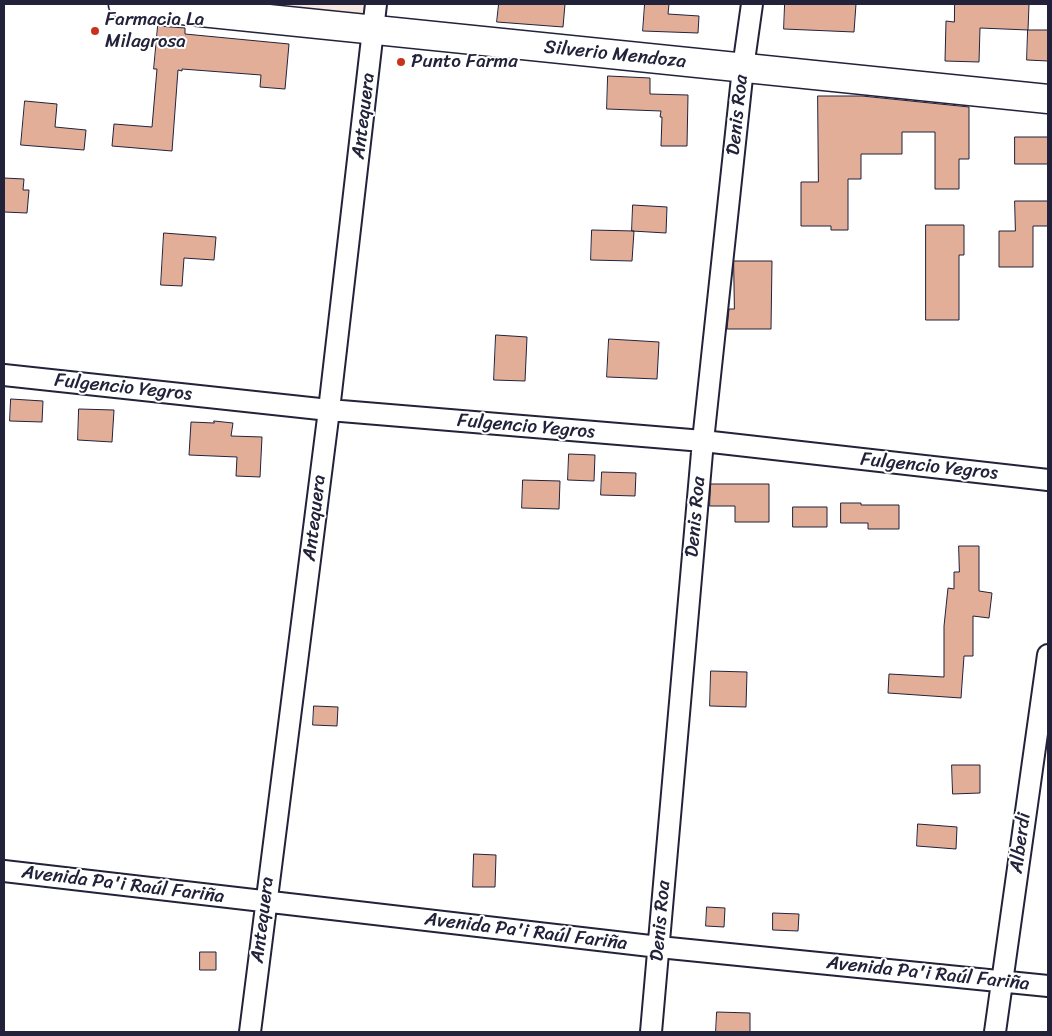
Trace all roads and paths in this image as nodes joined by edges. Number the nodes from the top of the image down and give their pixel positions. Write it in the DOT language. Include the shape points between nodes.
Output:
graph roads {
  1 [pos="122,4"];
  2 [pos="752,4"];
  3 [pos="375,17"];
  4 [pos="743,68"];
  5 [pos="1048,99"];
  6 [pos="4,375"];
  7 [pos="330,410"];
  8 [pos="702,441"];
  9 [pos="1048,480"];
  10 [pos="1048,654"];
  11 [pos="4,871"];
  12 [pos="266,902"];
  13 [pos="659,947"];
  14 [pos="1001,981"];
  15 [pos="1048,986"];
  16 [pos="250,1032"];
  17 [pos="651,1032"];
  18 [pos="995,1032"];
  1 -- 3 [label="highway, Silverio Mendoza"];
  2 -- 4 [label="street, Denis Roa"];
  3 -- 4 [label="highway, Silverio Mendoza"];
  3 -- 7 [label="street, Antequera"];
  4 -- 5 [label="highway, Silverio Mendoza"];
  4 -- 8 [label="street, Denis Roa"];
  6 -- 7 [label="street, Fulgencio Yegros"];
  7 -- 8 [label="street, Fulgencio Yegros"];
  7 -- 12 [label="street, Antequera"];
  8 -- 9 [label="street, Fulgencio Yegros"];
  8 -- 13 [label="street, Denis Roa"];
  10 -- 14 [label="street, Alberdi"];
  11 -- 12 [label="street, Avenida Pa'i Raúl Fariña"];
  12 -- 13 [label="street, Avenida Pa'i Raúl Fariña"];
  12 -- 16 [label="street, Antequera"];
  13 -- 14 [label="street, Avenida Pa'i Raúl Fariña"];
  13 -- 17 [label="street, Denis Roa"];
  14 -- 15 [label="street, Avenida Pa'i Raúl Fariña"];
  14 -- 18 [label="street, Alberdi"];
}
